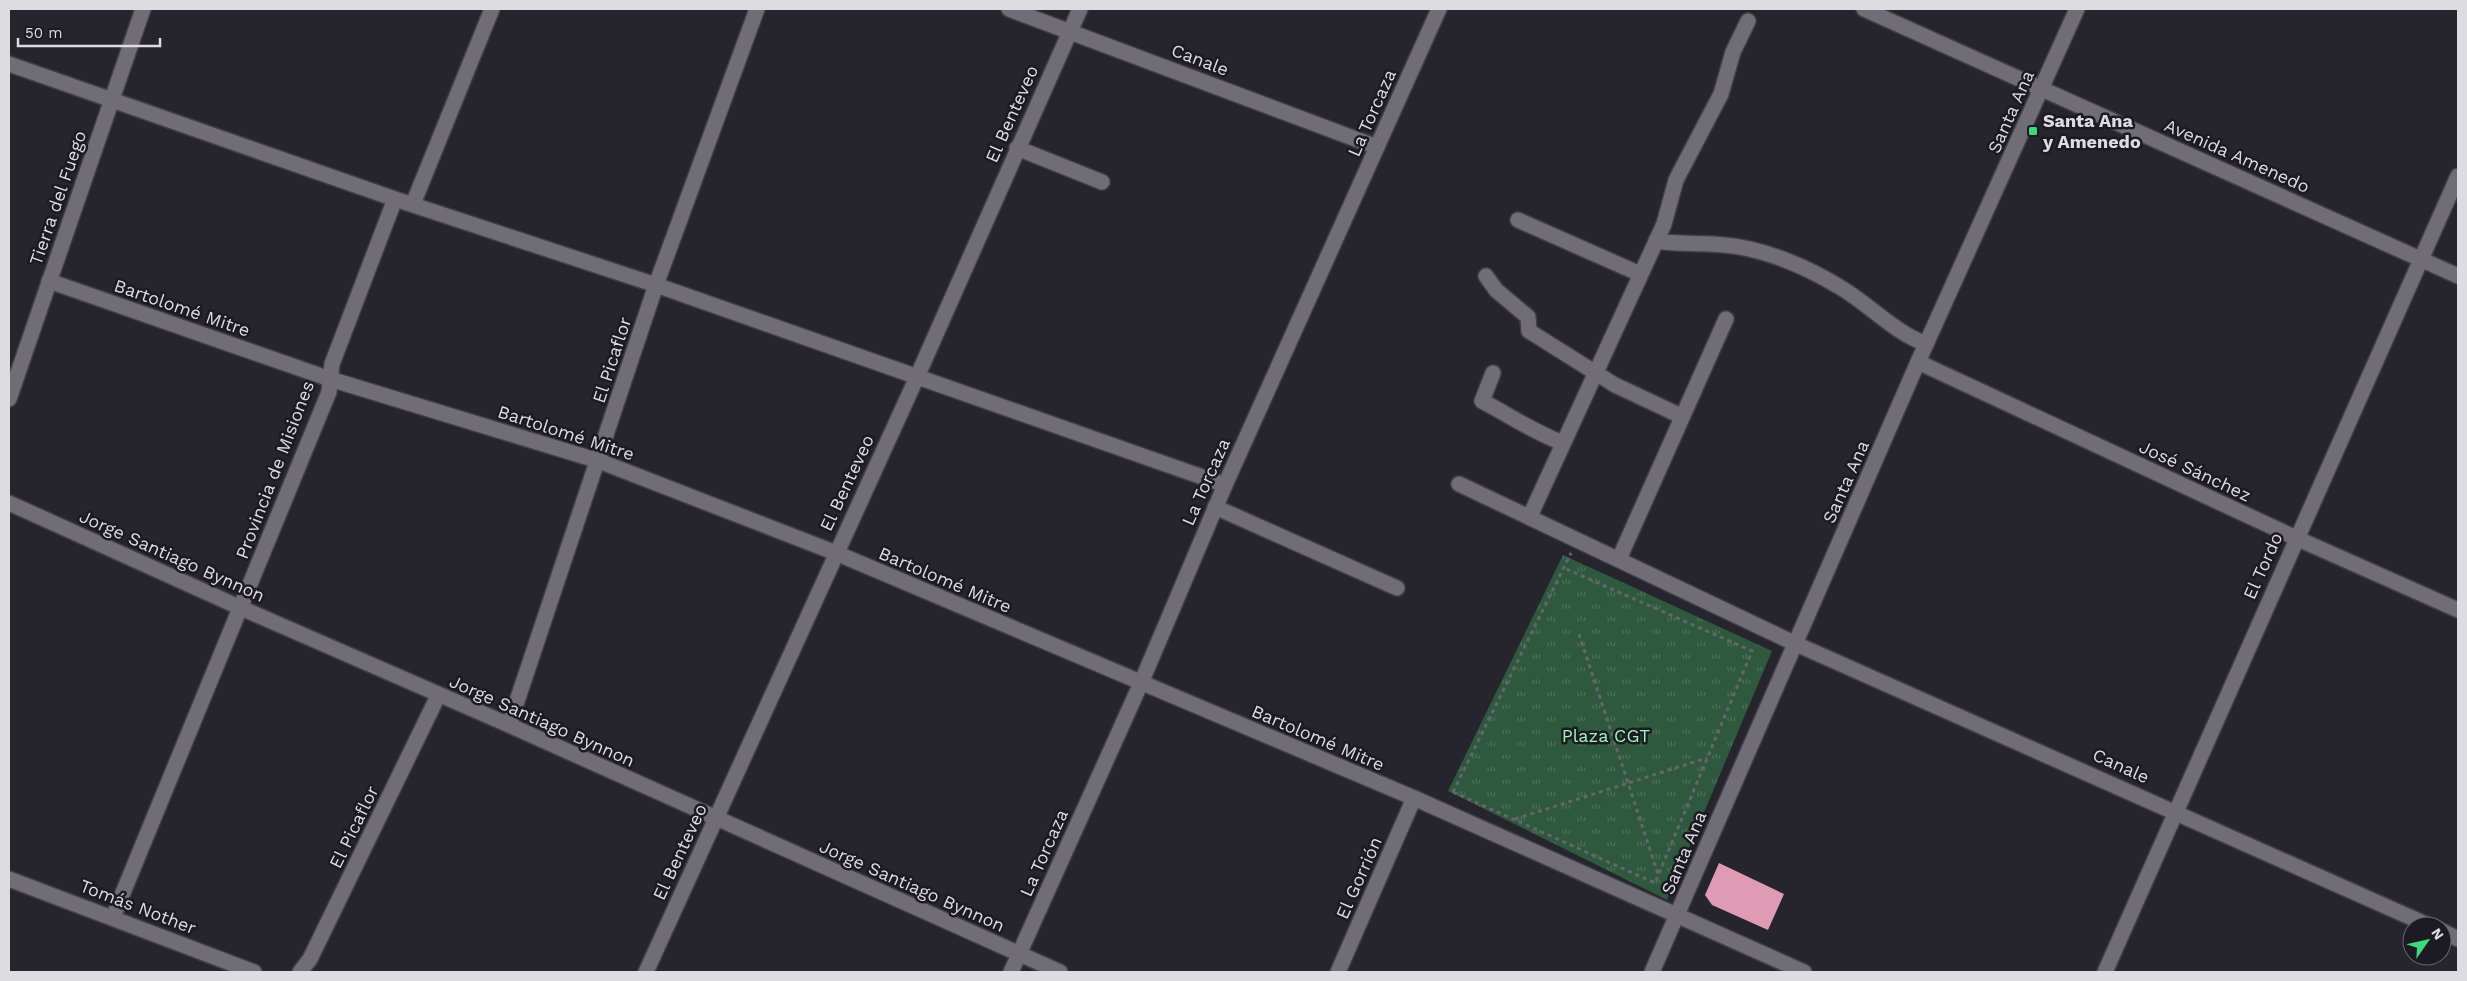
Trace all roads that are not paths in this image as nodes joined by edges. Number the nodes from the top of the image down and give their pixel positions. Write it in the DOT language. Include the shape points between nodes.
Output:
graph roads {
  1 [pos="143,9"];
  2 [pos="492,9"];
  3 [pos="757,9"];
  4 [pos="1009,9"];
  5 [pos="1080,9"];
  6 [pos="1439,9"];
  7 [pos="1864,9"];
  8 [pos="2078,9"];
  9 [pos="1748,22"];
  10 [pos="1069,31"];
  11 [pos="9,64"];
  12 [pos="2042,90"];
  13 [pos="111,100"];
  14 [pos="1377,147"];
  15 [pos="1017,148"];
  16 [pos="2458,176"];
  17 [pos="1102,182"];
  18 [pos="395,200"];
  19 [pos="413,204"];
  20 [pos="1518,220"];
  21 [pos="1656,241"];
  22 [pos="2422,260"];
  23 [pos="1640,274"];
  24 [pos="1486,276"];
  25 [pos="2458,276"];
  26 [pos="49,281"];
  27 [pos="656,285"];
  28 [pos="1726,319"];
  29 [pos="1926,344"];
  30 [pos="1918,362"];
  31 [pos="1493,373"];
  32 [pos="1596,373"];
  33 [pos="917,377"];
  34 [pos="330,379"];
  35 [pos="9,399"];
  36 [pos="1681,416"];
  37 [pos="1563,443"];
  38 [pos="599,462"];
  39 [pos="1459,484"];
  40 [pos="1225,485"];
  41 [pos="9,503"];
  42 [pos="1215,507"];
  43 [pos="1530,516"];
  44 [pos="2296,538"];
  45 [pos="836,553"];
  46 [pos="1619,559"];
  47 [pos="1397,588"];
  48 [pos="241,608"];
  49 [pos="2458,610"];
  50 [pos="1796,644"];
  51 [pos="1141,684"];
  52 [pos="438,696"];
  53 [pos="509,725"];
  54 [pos="1414,798"];
  55 [pos="2175,811"];
  56 [pos="716,820"];
  57 [pos="9,879"];
  58 [pos="1677,916"];
  59 [pos="2408,916"];
  60 [pos="112,917"];
  61 [pos="1019,954"];
  62 [pos="254,972"];
  63 [pos="300,972"];
  64 [pos="646,972"];
  65 [pos="1011,972"];
  66 [pos="1060,972"];
  67 [pos="1338,972"];
  68 [pos="1652,972"];
  69 [pos="1804,972"];
  70 [pos="2105,972"];
  1 -- 13 [label="street, Tierra del Fuego"];
  2 -- 19 [label="street"];
  3 -- 27 [label="street, El Picaflor"];
  4 -- 10 [label="street, Canale"];
  5 -- 10 [label="street, El Benteveo"];
  6 -- 14 [label="street, La Torcaza"];
  7 -- 12 [label="street, Avenida Amenedo"];
  8 -- 12 [label="street, Santa Ana"];
  9 -- 21 [label="street" via="1732,52 1721,94 1676,180"];
  10 -- 14 [label="street, Canale"];
  10 -- 15 [label="street, El Benteveo"];
  11 -- 13 [label="street"];
  12 -- 22 [label="street, Avenida Amenedo"];
  12 -- 29 [label="street, Santa Ana"];
  13 -- 18 [label="street"];
  13 -- 26 [label="street, Tierra del Fuego"];
  14 -- 40 [label="street, La Torcaza"];
  15 -- 17 [label="street"];
  15 -- 33 [label="street, El Benteveo"];
  16 -- 22 [label="street, El Tordo"];
  18 -- 19 [label="street"];
  18 -- 34 [label="street, Provincia de Misiones" via="332,364"];
  19 -- 27 [label="street"];
  20 -- 23 [label="street"];
  21 -- 23 [label="street"];
  21 -- 29 [label="street" via="1725,244 1781,259 1838,286 1907,335"];
  22 -- 25 [label="street, Avenida Amenedo"];
  22 -- 44 [label="street, El Tordo"];
  23 -- 32 [label="street"];
  24 -- 32 [label="street" via="1496,290 1528,317 1529,330"];
  26 -- 34 [label="street, Bartolomé Mitre"];
  26 -- 35 [label="street, Tierra del Fuego"];
  27 -- 33 [label="street"];
  27 -- 38 [label="street, El Picaflor"];
  28 -- 36 [label="street"];
  29 -- 30 [label="street, Santa Ana"];
  30 -- 44 [label="street, José Sánchez"];
  30 -- 50 [label="street, Santa Ana"];
  31 -- 37 [label="street" via="1482,401"];
  32 -- 36 [label="street"];
  32 -- 37 [label="street"];
  33 -- 40 [label="street"];
  33 -- 45 [label="street, El Benteveo"];
  34 -- 38 [label="street, Bartolomé Mitre"];
  34 -- 48 [label="street, Provincia de Misiones" via="329,392"];
  36 -- 46 [label="street"];
  37 -- 43 [label="street"];
  38 -- 45 [label="street, Bartolomé Mitre"];
  38 -- 53 [label="street, El Picaflor"];
  39 -- 43 [label="street, Canale"];
  40 -- 42 [label="street, La Torcaza"];
  41 -- 48 [label="street, Jorge Santiago Bynnon"];
  42 -- 47 [label="street"];
  42 -- 51 [label="street, La Torcaza"];
  43 -- 46 [label="street, Canale"];
  44 -- 49 [label="street, José Sánchez"];
  44 -- 55 [label="street, El Tordo"];
  45 -- 51 [label="street, Bartolomé Mitre"];
  45 -- 56 [label="street, El Benteveo"];
  46 -- 50 [label="street, Canale"];
  48 -- 52 [label="street, Jorge Santiago Bynnon"];
  48 -- 60 [label="street, Provincia de Misiones"];
  50 -- 55 [label="street, Canale"];
  50 -- 58 [label="street, Santa Ana"];
  51 -- 54 [label="street, Bartolomé Mitre"];
  51 -- 61 [label="street, La Torcaza"];
  52 -- 53 [label="street, Jorge Santiago Bynnon"];
  52 -- 63 [label="street, El Picaflor" via="310,959"];
  53 -- 56 [label="street, Jorge Santiago Bynnon"];
  54 -- 58 [label="street, Bartolomé Mitre"];
  54 -- 67 [label="street, El Gorrión"];
  55 -- 59 [label="street, Canale"];
  55 -- 70 [label="street, El Tordo"];
  56 -- 61 [label="street, Jorge Santiago Bynnon"];
  56 -- 64 [label="street, El Benteveo"];
  57 -- 60 [label="street, Tomás Nother"];
  58 -- 68 [label="street, Santa Ana"];
  58 -- 69 [label="street, Bartolomé Mitre"];
  60 -- 62 [label="street, Tomás Nother"];
  61 -- 65 [label="street, La Torcaza"];
  61 -- 66 [label="street, Jorge Santiago Bynnon"];
}
